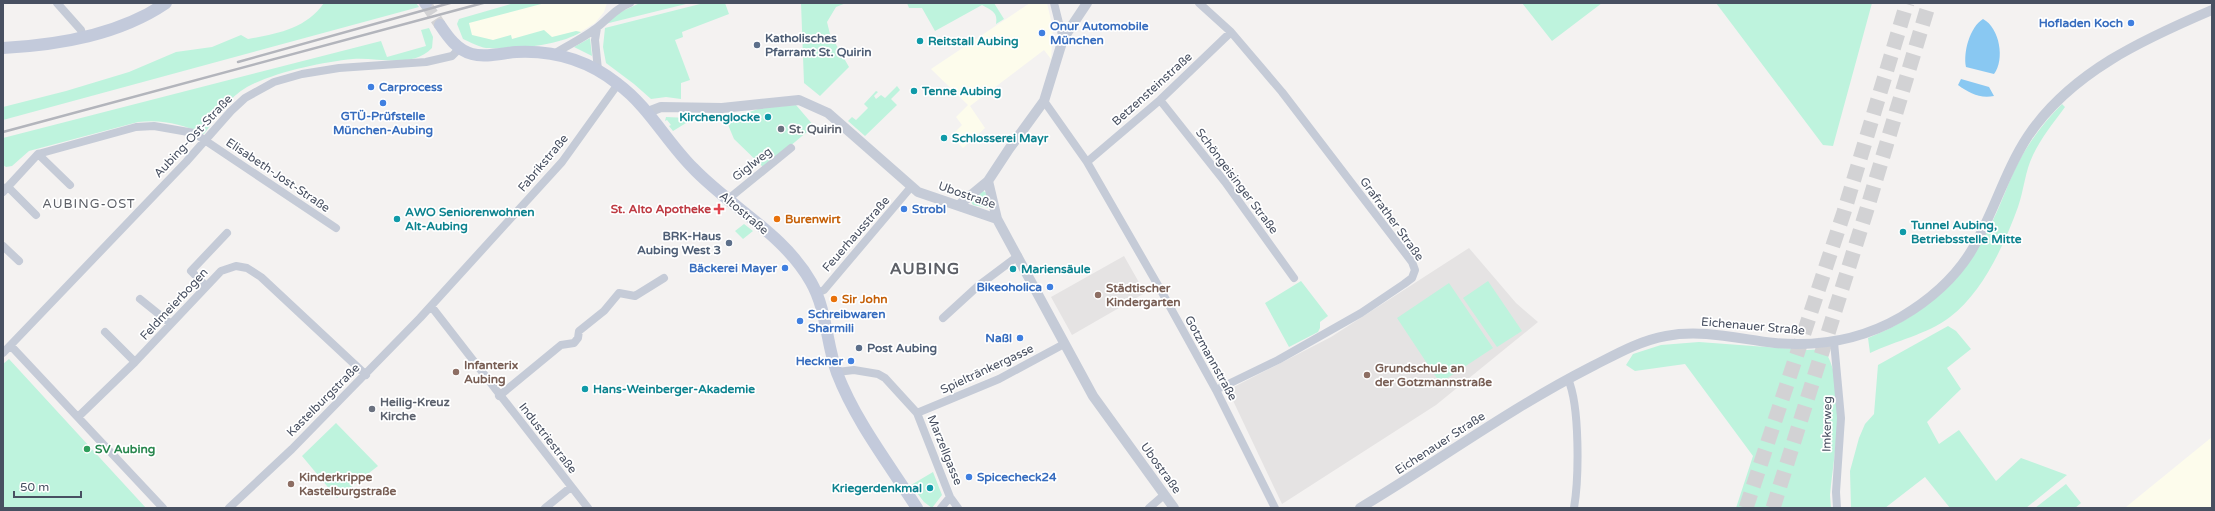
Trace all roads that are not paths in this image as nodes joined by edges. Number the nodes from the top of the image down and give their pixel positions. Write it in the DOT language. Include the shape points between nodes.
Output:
graph roads {
  1 [pos="57,3"];
  2 [pos="166,3"];
  3 [pos="630,3"];
  4 [pos="1054,3"];
  5 [pos="1087,3"];
  6 [pos="1199,3"];
  7 [pos="2212,10"];
  8 [pos="440,25"];
  9 [pos="597,28"];
  10 [pos="1231,32"];
  11 [pos="83,38"];
  12 [pos="1063,39"];
  13 [pos="3,48"];
  14 [pos="460,48"];
  15 [pos="554,54"];
  16 [pos="598,70"];
  17 [pos="618,84"];
  18 [pos="1160,100"];
  19 [pos="1044,101"];
  20 [pos="648,112"];
  21 [pos="206,141"];
  22 [pos="791,148"];
  23 [pos="38,154"];
  24 [pos="1087,162"];
  25 [pos="988,181"];
  26 [pos="70,184"];
  27 [pos="911,187"];
  28 [pos="5,189"];
  29 [pos="727,200"];
  30 [pos="959,205"];
  31 [pos="36,215"];
  32 [pos="997,219"];
  33 [pos="336,228"];
  34 [pos="227,233"];
  35 [pos="3,246"];
  36 [pos="1018,256"];
  37 [pos="19,261"];
  38 [pos="664,278"];
  39 [pos="1294,278"];
  40 [pos="206,286"];
  41 [pos="816,293"];
  42 [pos="140,299"];
  43 [pos="431,306"];
  44 [pos="943,318"];
  45 [pos="171,324"];
  46 [pos="105,332"];
  47 [pos="1834,342"];
  48 [pos="1064,344"];
  49 [pos="11,346"];
  50 [pos="3,353"];
  51 [pos="135,362"];
  52 [pos="837,372"];
  53 [pos="366,375"];
  54 [pos="1568,379"];
  55 [pos="1216,390"];
  56 [pos="499,396"];
  57 [pos="917,413"];
  58 [pos="78,417"];
  59 [pos="571,488"];
  60 [pos="1164,495"];
  61 [pos="950,497"];
  62 [pos="163,508"];
  63 [pos="229,508"];
  64 [pos="545,508"];
  65 [pos="588,508"];
  66 [pos="917,508"];
  67 [pos="941,508"];
  68 [pos="958,508"];
  69 [pos="1149,508"];
  70 [pos="1174,508"];
  71 [pos="1275,508"];
  72 [pos="1360,508"];
  73 [pos="1574,508"];
  74 [pos="1837,508"];
  1 -- 11 [label="street" via="81,30"];
  2 -- 11 [label="main road" via="130,21"];
  3 -- 9 [label="street" via="614,10"];
  4 -- 12 [label="street"];
  5 -- 12 [label="street"];
  6 -- 10 [label="street, Grafrather Straße"];
  7 -- 47 [label="street, Eichenauer Straße" via="2130,49 2079,81 2028,135 1969,253 1952,276 1935,293 1898,319"];
  8 -- 14 [label="main road"];
  9 -- 15 [label="street"];
  9 -- 16 [label="street" via="595,40"];
  10 -- 18 [label="street, Betzensteinstraße"];
  10 -- 55 [label="street, Grafrather Straße" via="1282,92 1412,262 1415,270 1408,281 1361,313 1278,360"];
  11 -- 13 [label="main road" via="31,47"];
  12 -- 19 [label="street"];
  14 -- 15 [label="main road, Altostraße" via="472,54"];
  14 -- 21 [label="street, Aubing-Ost-Straße" via="452,56 426,62 339,68 274,82 245,98"];
  15 -- 16 [label="main road, Altostraße" via="577,60"];
  16 -- 17 [label="main road, Altostraße"];
  17 -- 20 [label="main road, Altostraße"];
  17 -- 43 [label="street, Fabrikstraße" via="548,178"];
  18 -- 24 [label="street, Betzensteinstraße"];
  18 -- 39 [label="street, Schöngeisinger Straße" via="1225,182"];
  19 -- 24 [label="street, Gotzmannstraße"];
  19 -- 25 [label="street" via="1008,148"];
  20 -- 27 [label="street, Ubostraße" via="661,107 721,108 799,100 828,113"];
  20 -- 29 [label="main road, Altostraße" via="693,168"];
  21 -- 23 [label="street, Elisabeth-Jost-Straße" via="194,133 167,127 136,127"];
  21 -- 33 [label="street, Elisabeth-Jost-Straße"];
  21 -- 49 [label="street, Aubing-Ost-Straße"];
  22 -- 29 [label="street, Giglweg"];
  23 -- 26 [label="street"];
  23 -- 28 [label="street"];
  24 -- 55 [label="street, Gotzmannstraße"];
  25 -- 30 [label="street"];
  25 -- 32 [label="street"];
  27 -- 30 [label="street, Ubostraße" via="918,192"];
  27 -- 41 [label="street, Feuerhausstraße" via="824,290"];
  28 -- 31 [label="street"];
  29 -- 41 [label="main road, Altostraße" via="766,230 784,248 811,281"];
  30 -- 32 [label="street, Ubostraße"];
  32 -- 36 [label="street, Ubostraße"];
  34 -- 40 [label="street" via="192,272"];
  35 -- 37 [label="street"];
  36 -- 44 [label="street" via="978,286"];
  36 -- 48 [label="street, Ubostraße"];
  38 -- 56 [label="street" via="635,296 619,293 604,312 579,332 574,344 561,345"];
  40 -- 45 [label="street, Feldmeierbogen"];
  40 -- 53 [label="street, Feldmeierbogen" via="225,269 236,266 252,270 279,292"];
  41 -- 52 [label="main road, Altostraße"];
  42 -- 45 [label="street"];
  43 -- 53 [label="street, Kastelburgstraße"];
  43 -- 56 [label="street, Industriestraße"];
  45 -- 51 [label="street, Feldmeierbogen"];
  46 -- 51 [label="street"];
  47 -- 54 [label="street, Eichenauer Straße" via="1792,344 1697,333 1666,336 1636,345"];
  47 -- 74 [label="street, Imkerweg" via="1841,418"];
  48 -- 57 [label="street, Spieltränkergasse" via="999,379"];
  48 -- 60 [label="street, Ubostraße" via="1093,396"];
  49 -- 50 [label="street, Aubing-Ost-Straße"];
  49 -- 58 [label="street"];
  51 -- 58 [label="street, Feldmeierbogen"];
  52 -- 57 [label="street, Marzellgasse" via="854,370 878,374 885,378"];
  52 -- 66 [label="main road, Altostraße" via="849,402"];
  53 -- 63 [label="street, Kastelburgstraße"];
  54 -- 72 [label="street, Eichenauer Straße"];
  54 -- 73 [label="street" via="1576,427"];
  55 -- 71 [label="street, Gotzmannstraße"];
  56 -- 59 [label="street, Industriestraße"];
  57 -- 61 [label="street, Marzellgasse"];
  58 -- 62 [label="street"];
  59 -- 64 [label="street"];
  59 -- 65 [label="street, Industriestraße"];
  60 -- 69 [label="street"];
  60 -- 70 [label="street, Ubostraße"];
  61 -- 67 [label="street, Marzellgasse"];
  61 -- 68 [label="street, Marzellgasse"];
}
